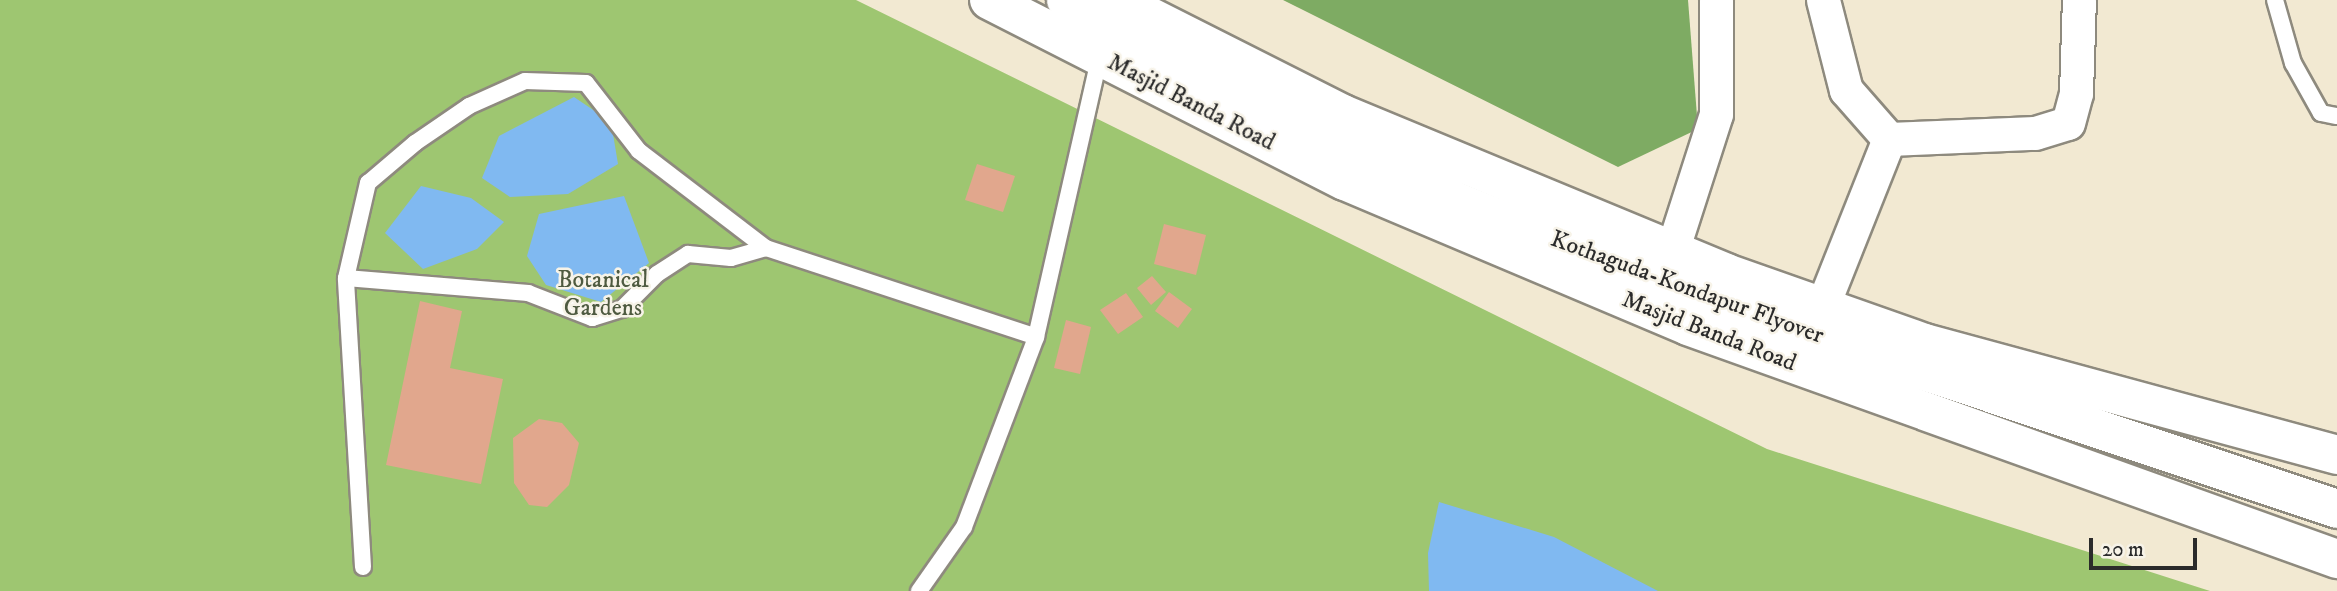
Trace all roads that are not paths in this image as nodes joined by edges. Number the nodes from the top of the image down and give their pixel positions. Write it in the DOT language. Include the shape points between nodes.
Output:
graph roads {
  1 [pos="989,0"];
  2 [pos="1066,0"];
  3 [pos="1117,0"];
  4 [pos="1716,0"];
  5 [pos="1823,0"];
  6 [pos="2079,0"];
  7 [pos="2275,0"];
  8 [pos="1100,56"];
  9 [pos="2337,116"];
  10 [pos="1889,139"];
  11 [pos="766,248"];
  12 [pos="1672,251"];
  13 [pos="346,278"];
  14 [pos="1822,307"];
  15 [pos="1036,337"];
  16 [pos="2337,455"];
  17 [pos="2337,509"];
  18 [pos="2337,559"];
  19 [pos="363,567"];
  20 [pos="919,591"];
  1 -- 8 [label="main road, Masjid Banda Road"];
  2 -- 17 [label="main road, Kothaguda-Kondapur Flyover" via="1460,203 1643,278"];
  3 -- 12 [label="main road" via="1343,114"];
  4 -- 12 [label="street" via="1716,114"];
  5 -- 10 [label="street" via="1846,90"];
  6 -- 10 [label="street" via="2076,93 2068,123 2035,133"];
  7 -- 9 [label="lane" via="2292,63 2321,113"];
  8 -- 15 [label="lane"];
  8 -- 18 [label="main road, Masjid Banda Road" via="1345,181 1688,326"];
  10 -- 14 [label="street"];
  11 -- 13 [label="lane" via="731,258 688,254 657,274 622,309 592,318 528,293"];
  11 -- 13 [label="lane" via="639,151 586,83 526,81 469,106 368,183"];
  11 -- 15 [label="lane"];
  12 -- 14 [label="main road"];
  13 -- 19 [label="lane"];
  14 -- 16 [label="main road" via="1925,343"];
  15 -- 20 [label="lane" via="964,527"];
}
